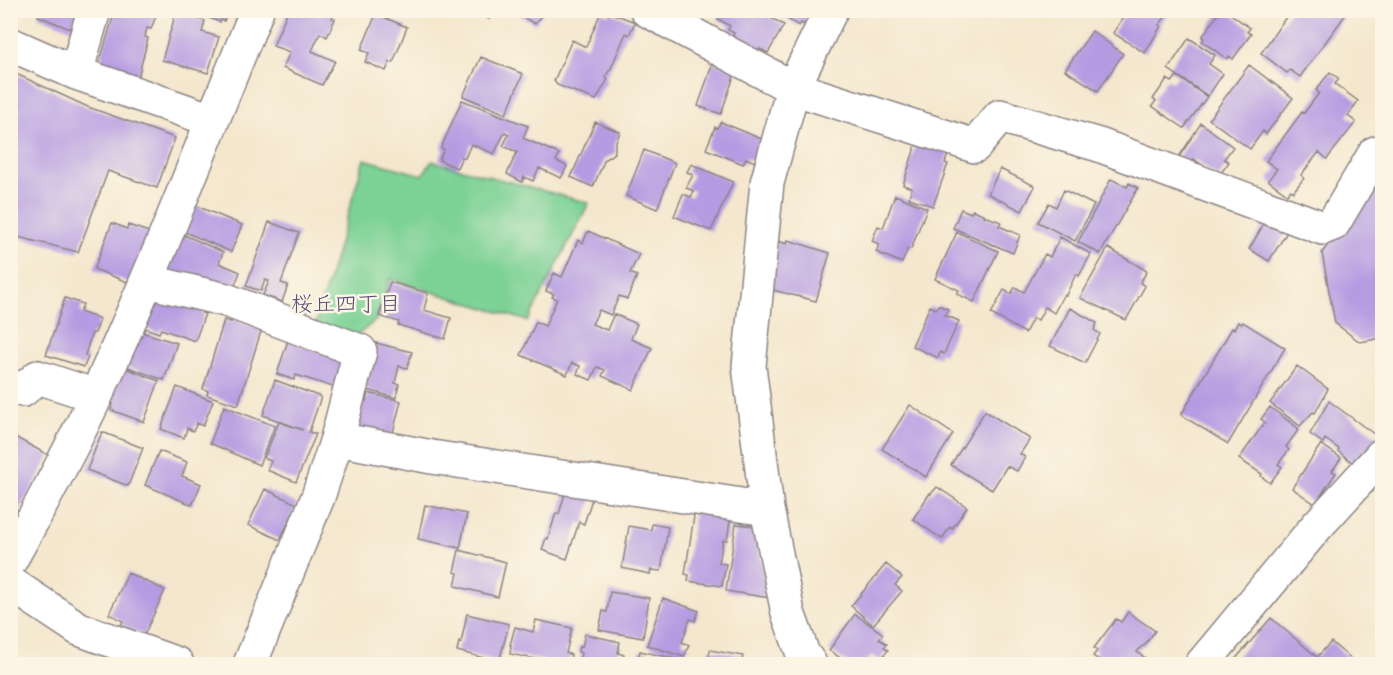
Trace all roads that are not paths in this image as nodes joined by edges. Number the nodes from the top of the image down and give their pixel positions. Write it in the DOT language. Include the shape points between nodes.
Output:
graph roads {
  1 [pos="94,10"];
  2 [pos="257,10"];
  3 [pos="647,10"];
  4 [pos="831,10"];
  5 [pos="10,44"];
  6 [pos="76,73"];
  7 [pos="793,88"];
  8 [pos="212,120"];
  9 [pos="1383,151"];
  10 [pos="147,281"];
  11 [pos="10,386"];
  12 [pos="96,396"];
  13 [pos="337,439"];
  14 [pos="1383,455"];
  15 [pos="767,509"];
  16 [pos="10,561"];
  17 [pos="10,583"];
  18 [pos="802,661"];
  19 [pos="177,664"];
  20 [pos="250,664"];
  21 [pos="1202,664"];
  1 -- 6 [label="street"];
  2 -- 8 [label="street"];
  3 -- 7 [label="street"];
  4 -- 7 [label="street"];
  5 -- 6 [label="street"];
  6 -- 8 [label="street"];
  7 -- 9 [label="street" via="975,147 1000,116 1099,145 1323,228 1333,224 1375,153"];
  7 -- 15 [label="street" via="766,183 749,366"];
  8 -- 10 [label="street"];
  10 -- 12 [label="street"];
  10 -- 13 [label="street" via="226,300 360,351"];
  11 -- 12 [label="street" via="24,390 38,377"];
  12 -- 16 [label="street"];
  13 -- 15 [label="street"];
  13 -- 20 [label="street" via="318,497"];
  14 -- 21 [label="street" via="1317,526"];
  15 -- 18 [label="street"];
  17 -- 19 [label="street" via="79,629"];
}
